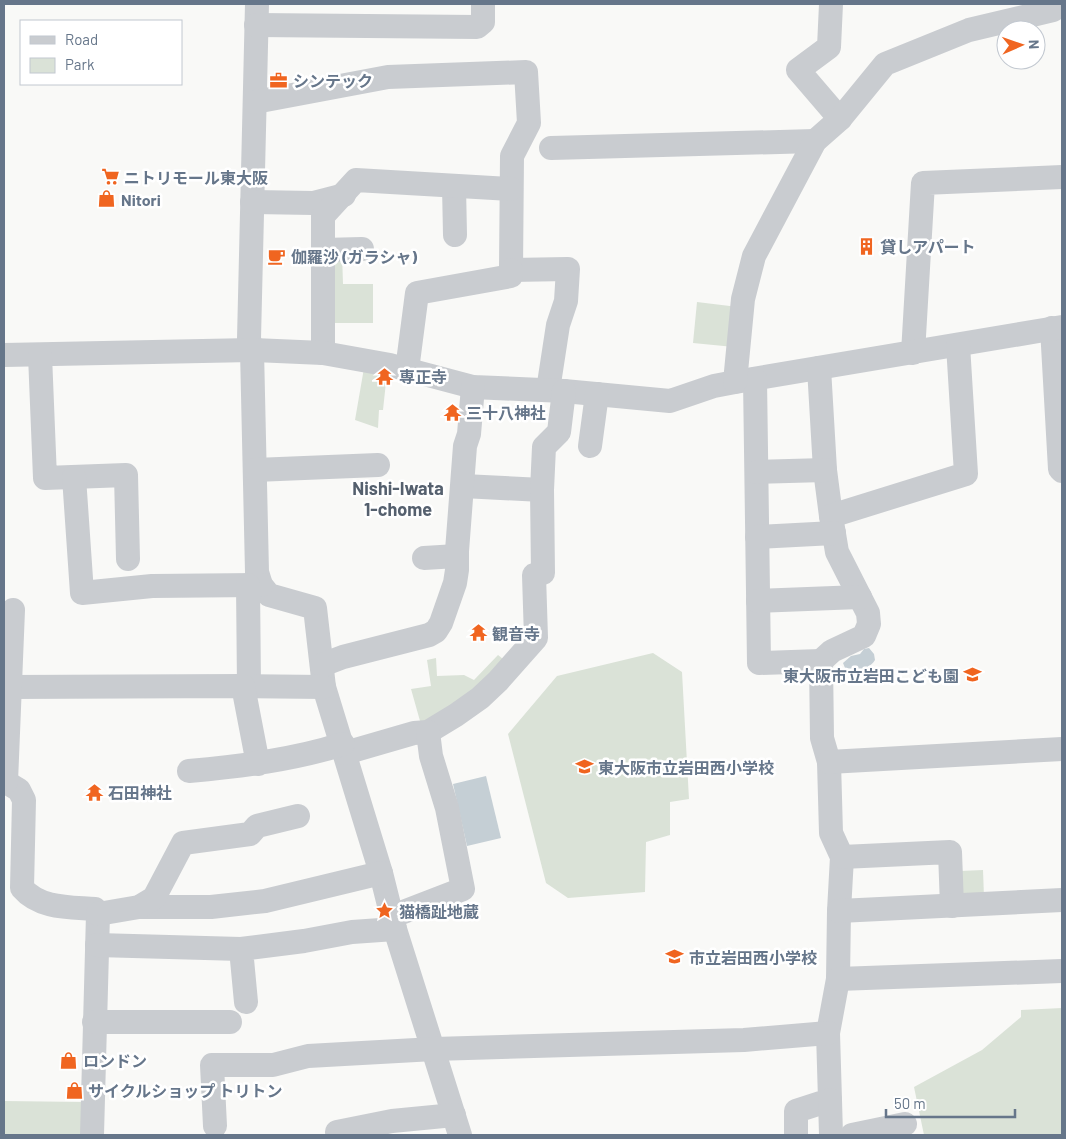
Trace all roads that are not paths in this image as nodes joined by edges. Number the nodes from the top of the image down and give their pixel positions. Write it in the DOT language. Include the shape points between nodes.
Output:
graph roads {
  1 [pos="483,4"];
  2 [pos="831,4"];
  3 [pos="1062,4"];
  4 [pos="256,15"];
  5 [pos="255,102"];
  6 [pos="840,119"];
  7 [pos="815,141"];
  8 [pos="550,148"];
  9 [pos="1062,177"];
  10 [pos="454,186"];
  11 [pos="511,189"];
  12 [pos="344,195"];
  13 [pos="252,202"];
  14 [pos="454,236"];
  15 [pos="362,249"];
  16 [pos="323,250"];
  17 [pos="511,270"];
  18 [pos="1057,328"];
  19 [pos="958,345"];
  20 [pos="252,350"];
  21 [pos="913,353"];
  22 [pos="323,354"];
  23 [pos="4,355"];
  24 [pos="40,355"];
  25 [pos="820,368"];
  26 [pos="408,370"];
  27 [pos="745,380"];
  28 [pos="473,387"];
  29 [pos="556,391"];
  30 [pos="597,394"];
  31 [pos="590,446"];
  32 [pos="378,465"];
  33 [pos="255,470"];
  34 [pos="825,470"];
  35 [pos="1062,471"];
  36 [pos="756,472"];
  37 [pos="74,477"];
  38 [pos="463,486"];
  39 [pos="542,490"];
  40 [pos="832,525"];
  41 [pos="757,537"];
  42 [pos="457,556"];
  43 [pos="424,558"];
  44 [pos="128,559"];
  45 [pos="255,585"];
  46 [pos="860,597"];
  47 [pos="758,601"];
  48 [pos="13,610"];
  49 [pos="821,661"];
  50 [pos="323,676"];
  51 [pos="246,686"];
  52 [pos="10,687"];
  53 [pos="428,732"];
  54 [pos="344,749"];
  55 [pos="1062,749"];
  56 [pos="829,762"];
  57 [pos="258,764"];
  58 [pos="189,772"];
  59 [pos="5,782"];
  60 [pos="298,816"];
  61 [pos="842,857"];
  62 [pos="382,873"];
  63 [pos="1062,900"];
  64 [pos="952,906"];
  65 [pos="139,908"];
  66 [pos="839,911"];
  67 [pos="98,914"];
  68 [pos="394,923"];
  69 [pos="97,946"];
  70 [pos="241,950"];
  71 [pos="1062,970"];
  72 [pos="838,979"];
  73 [pos="246,1002"];
  74 [pos="94,1022"];
  75 [pos="230,1022"];
  76 [pos="828,1033"];
  77 [pos="434,1048"];
  78 [pos="830,1100"];
  79 [pos="457,1125"];
  80 [pos="215,1126"];
  81 [pos="893,1129"];
  82 [pos="337,1132"];
  83 [pos="92,1135"];
  84 [pos="796,1135"];
  85 [pos="831,1135"];
  86 [pos="852,1135"];
  1 -- 4 [label="street" via="483,22 477,27"];
  2 -- 6 [label="street" via="829,47 798,70"];
  3 -- 6 [label="street" via="1052,10 969,30 885,64"];
  4 -- 5 [label="street"];
  5 -- 11 [label="street" via="388,77 526,72 529,123 512,156"];
  5 -- 13 [label="street"];
  6 -- 7 [label="street"];
  7 -- 8 [label="street"];
  7 -- 27 [label="street" via="754,256 743,299"];
  9 -- 21 [label="street" via="923,183"];
  10 -- 11 [label="street"];
  10 -- 12 [label="street" via="356,180"];
  10 -- 14 [label="street"];
  11 -- 17 [label="street"];
  12 -- 13 [label="street" via="313,203"];
  12 -- 16 [label="street" via="323,216"];
  13 -- 20 [label="street" via="249,339"];
  15 -- 16 [label="street"];
  16 -- 22 [label="street"];
  17 -- 26 [label="street" via="511,276 417,293"];
  17 -- 29 [label="street" via="568,268 566,301 558,325"];
  18 -- 19 [label="street"];
  18 -- 35 [label="street"];
  19 -- 21 [label="street"];
  19 -- 40 [label="street" via="966,474"];
  20 -- 22 [label="street"];
  20 -- 24 [label="street"];
  20 -- 33 [label="street"];
  21 -- 25 [label="street"];
  22 -- 26 [label="street"];
  23 -- 24 [label="street"];
  24 -- 37 [label="street" via="45,478"];
  25 -- 27 [label="street"];
  25 -- 34 [label="street"];
  26 -- 28 [label="street"];
  27 -- 30 [label="street" via="714,386 670,401"];
  27 -- 36 [label="street"];
  28 -- 29 [label="street"];
  28 -- 38 [label="street"];
  29 -- 30 [label="street"];
  29 -- 39 [label="street" via="559,432 544,447"];
  30 -- 31 [label="street"];
  32 -- 33 [label="street"];
  33 -- 45 [label="street" via="258,572"];
  34 -- 36 [label="street"];
  34 -- 40 [label="street"];
  36 -- 41 [label="street"];
  37 -- 44 [label="street" via="126,475"];
  37 -- 45 [label="street" via="82,592 152,586"];
  38 -- 39 [label="street"];
  38 -- 42 [label="street"];
  39 -- 53 [label="street" via="543,573 534,575 536,638 480,698"];
  40 -- 41 [label="street"];
  40 -- 46 [label="street" via="837,552"];
  41 -- 47 [label="street"];
  42 -- 43 [label="street"];
  42 -- 50 [label="street" via="455,583 436,631 343,657"];
  45 -- 50 [label="street" via="269,595 315,608"];
  45 -- 51 [label="street"];
  46 -- 47 [label="street"];
  46 -- 49 [label="street" via="868,612 869,624 864,636 832,651"];
  47 -- 49 [label="street" via="759,663"];
  48 -- 52 [label="street"];
  49 -- 56 [label="street" via="822,738"];
  50 -- 51 [label="street"];
  50 -- 54 [label="street"];
  51 -- 52 [label="street"];
  51 -- 57 [label="street"];
  52 -- 59 [label="street"];
  53 -- 54 [label="street"];
  53 -- 68 [label="street" via="463,889"];
  54 -- 57 [label="street"];
  54 -- 62 [label="street"];
  55 -- 56 [label="street"];
  56 -- 61 [label="street" via="831,833"];
  57 -- 58 [label="street"];
  59 -- 67 [label="street" via="19,790 24,800 22,888 42,904 95,909"];
  60 -- 65 [label="street" via="257,826 250,834 183,843 154,898"];
  61 -- 64 [label="street" via="950,852"];
  61 -- 66 [label="street"];
  62 -- 65 [label="street" via="265,901 212,907"];
  62 -- 68 [label="street"];
  63 -- 64 [label="street"];
  64 -- 66 [label="street"];
  65 -- 67 [label="street"];
  66 -- 72 [label="street"];
  67 -- 69 [label="street"];
  68 -- 70 [label="street"];
  68 -- 77 [label="street"];
  69 -- 70 [label="street"];
  69 -- 74 [label="street"];
  70 -- 73 [label="street"];
  71 -- 72 [label="street"];
  72 -- 76 [label="street"];
  74 -- 75 [label="street"];
  74 -- 83 [label="street"];
  76 -- 77 [label="street" via="744,1040"];
  76 -- 78 [label="street"];
  77 -- 79 [label="street"];
  77 -- 80 [label="street" via="308,1056 273,1065 212,1065"];
  78 -- 84 [label="street" via="796,1111"];
  78 -- 85 [label="street"];
  79 -- 82 [label="street" via="392,1121"];
  81 -- 86 [label="street"];
}
